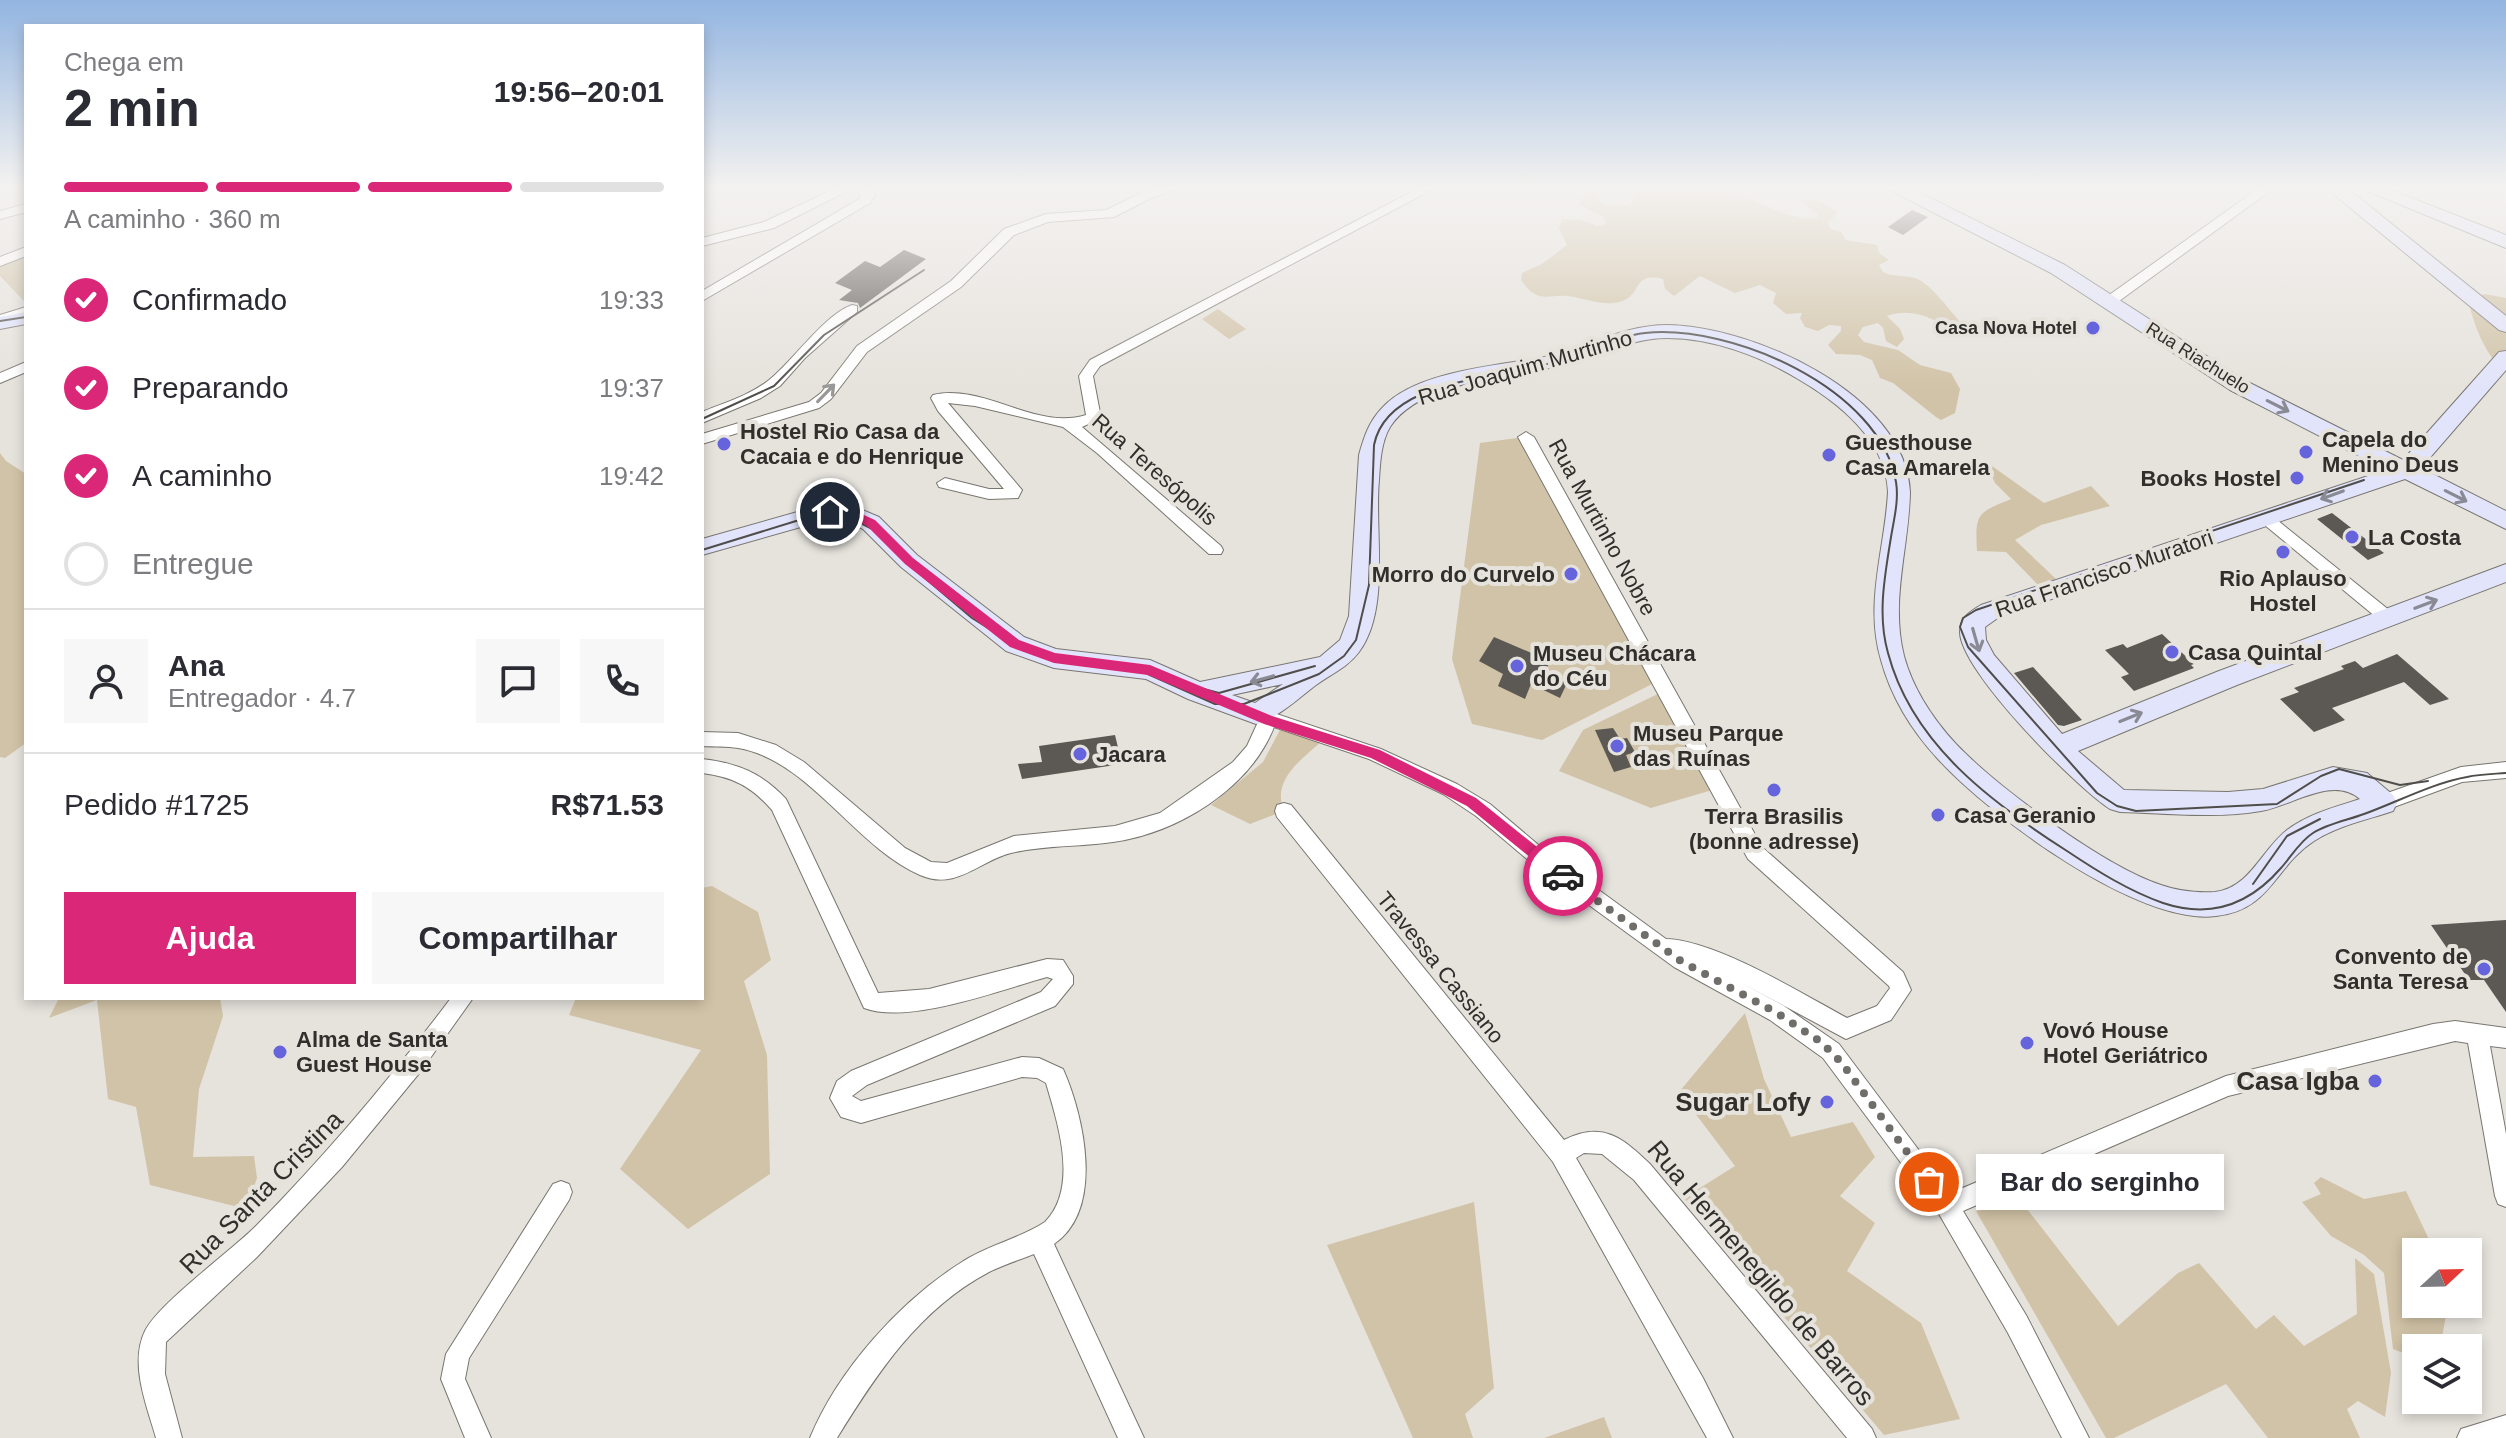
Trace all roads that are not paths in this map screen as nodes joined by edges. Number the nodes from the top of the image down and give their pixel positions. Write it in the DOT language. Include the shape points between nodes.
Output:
graph roads {
  1 [pos="769,255"];
  2 [pos="985,255"];
  3 [pos="1301,255"];
  4 [pos="2030,255"];
  5 [pos="2174,255"];
  6 [pos="2418,255"];
  7 [pos="704,296"];
  8 [pos="2110,301"];
  9 [pos="852,309"];
  10 [pos="24,312"];
  11 [pos="24,321"];
  12 [pos="0,322"];
  13 [pos="24,322"];
  14 [pos="2506,326"];
  15 [pos="0,331"];
  16 [pos="2506,357"];
  17 [pos="24,368"];
  18 [pos="0,378"];
  19 [pos="704,417"];
  20 [pos="1066,422"];
  21 [pos="1526,437"];
  22 [pos="704,438"];
  23 [pos="2406,471"];
  24 [pos="945,483"];
  25 [pos="2267,518"];
  26 [pos="2506,521"];
  27 [pos="704,546"];
  28 [pos="1215,550"];
  29 [pos="2506,573"];
  30 [pos="2388,618"];
  31 [pos="1327,664"];
  32 [pos="1197,692"];
  33 [pos="1262,717"];
  34 [pos="704,739"];
  35 [pos="2059,747"];
  36 [pos="704,766"];
  37 [pos="2506,770"];
  38 [pos="2383,803"];
  39 [pos="1284,811"];
  40 [pos="1660,947"];
  41 [pos="462,1000"];
  42 [pos="2477,1034"];
  43 [pos="2506,1038"];
  44 [pos="1561,1154"];
  45 [pos="561,1192"];
  46 [pos="2506,1196"];
  47 [pos="1947,1206"];
  48 [pos="1039,1238"];
  49 [pos="2506,1428"];
  50 [pos="169,1438"];
  51 [pos="478,1438"];
  52 [pos="823,1438"];
  53 [pos="1131,1438"];
  54 [pos="1720,1438"];
  55 [pos="1863,1438"];
  56 [pos="2076,1438"];
  57 [pos="2470,1438"];
  1 -- 7 [label="street"];
  22 -- 2 [label="street, one-way" via="814,405 862,349 956,284"];
  3 -- 20 [label="street" via="1095,363 1086,376 1094,418"];
  4 -- 8 [label="street, Rua Riachuelo"];
  5 -- 8 [label="street"];
  6 -- 14 [label="street"];
  8 -- 23 [label="street, Rua Riachuelo, one-way" via="2206,367"];
  9 -- 19 [label="street" via="775,383"];
  10 -- 12 [label="street"];
  11 -- 12 [label="street"];
  13 -- 15 [label="street"];
  16 -- 23 [label="street"];
  17 -- 18 [label="street"];
  20 -- 24 [label="street" via="938,398 1014,490 1002,495"];
  20 -- 28 [label="street, Rua Teresópolis"];
  21 -- 40 [label="street, Rua Murtinho Nobre" via="1755,853 1896,979 1901,990 1884,1013 1846,1029 1761,981 1689,951"];
  23 -- 25 [label="street, Rua Francisco Muratori, one-way"];
  23 -- 26 [label="street, Rua Riachuelo, one-way"];
  25 -- 30 [label="street"];
  25 -- 35 [label="street, Rua Francisco Muratori, one-way" via="1976,619 1972,632 1981,655"];
  27 -- 32 [label="street" via="822,513 853,514 871,523 909,561 1015,644 1054,658 1150,670"];
  30 -- 29 [label="street, one-way"];
  35 -- 30 [label="street, one-way"];
  31 -- 32 [label="street, one-way"];
  31 -- 33 [label="street, Rua Joaquim Murtinho"];
  31 -- 38 [label="street, Rua Joaquim Murtinho" via="1352,643 1360,622 1369,469 1378,425 1391,410 1449,383 1572,357 1628,336 1669,331 1737,345 1794,366 1839,396 1877,436 1890,456 1900,496 1884,625 1901,683 1957,764 2085,858 2160,897 2182,904 2220,904 2256,888 2307,831"];
  32 -- 33 [label="street"];
  33 -- 34 [label="street" via="1255,751 1233,775 1163,821 1118,833 1000,848 972,865 943,872 894,850 816,781 772,752 747,741"];
  33 -- 40 [label="street" via="1375,754 1450,789"];
  35 -- 38 [label="street, Rua Francisco Muratori" via="2098,789 2120,801 2263,800 2333,778 2357,781"];
  36 -- 48 [label="street" via="739,772 761,783 779,805 871,1001 894,1005 1047,968 1062,970 1063,984 1048,999 859,1078 847,1085 841,1098 849,1110 861,1112 1022,1067 1055,1076 1068,1122 1074,1180 1070,1208 1060,1225"];
  37 -- 38 [label="street, Rua Joaquim Murtinho" via="2461,775"];
  39 -- 44 [label="street, Travessa Cassiano"];
  40 -- 47 [label="street" via="1777,1013 1831,1051"];
  41 -- 50 [label="street, Rua Santa Cristina" via="376,1114 248,1250 155,1336 152,1362"];
  42 -- 43 [label="street"];
  42 -- 46 [label="street"];
  42 -- 47 [label="street" via="2433,1034 2226,1086"];
  44 -- 54 [label="street"];
  44 -- 55 [label="street, Rua Hermenegildo de Barros" via="1588,1139 1623,1153"];
  45 -- 51 [label="street" via="458,1354 453,1379"];
  47 -- 56 [label="street"];
  48 -- 52 [label="street" via="972,1268 927,1303 887,1341"];
  48 -- 53 [label="street"];
  49 -- 57 [label="street"];
}
